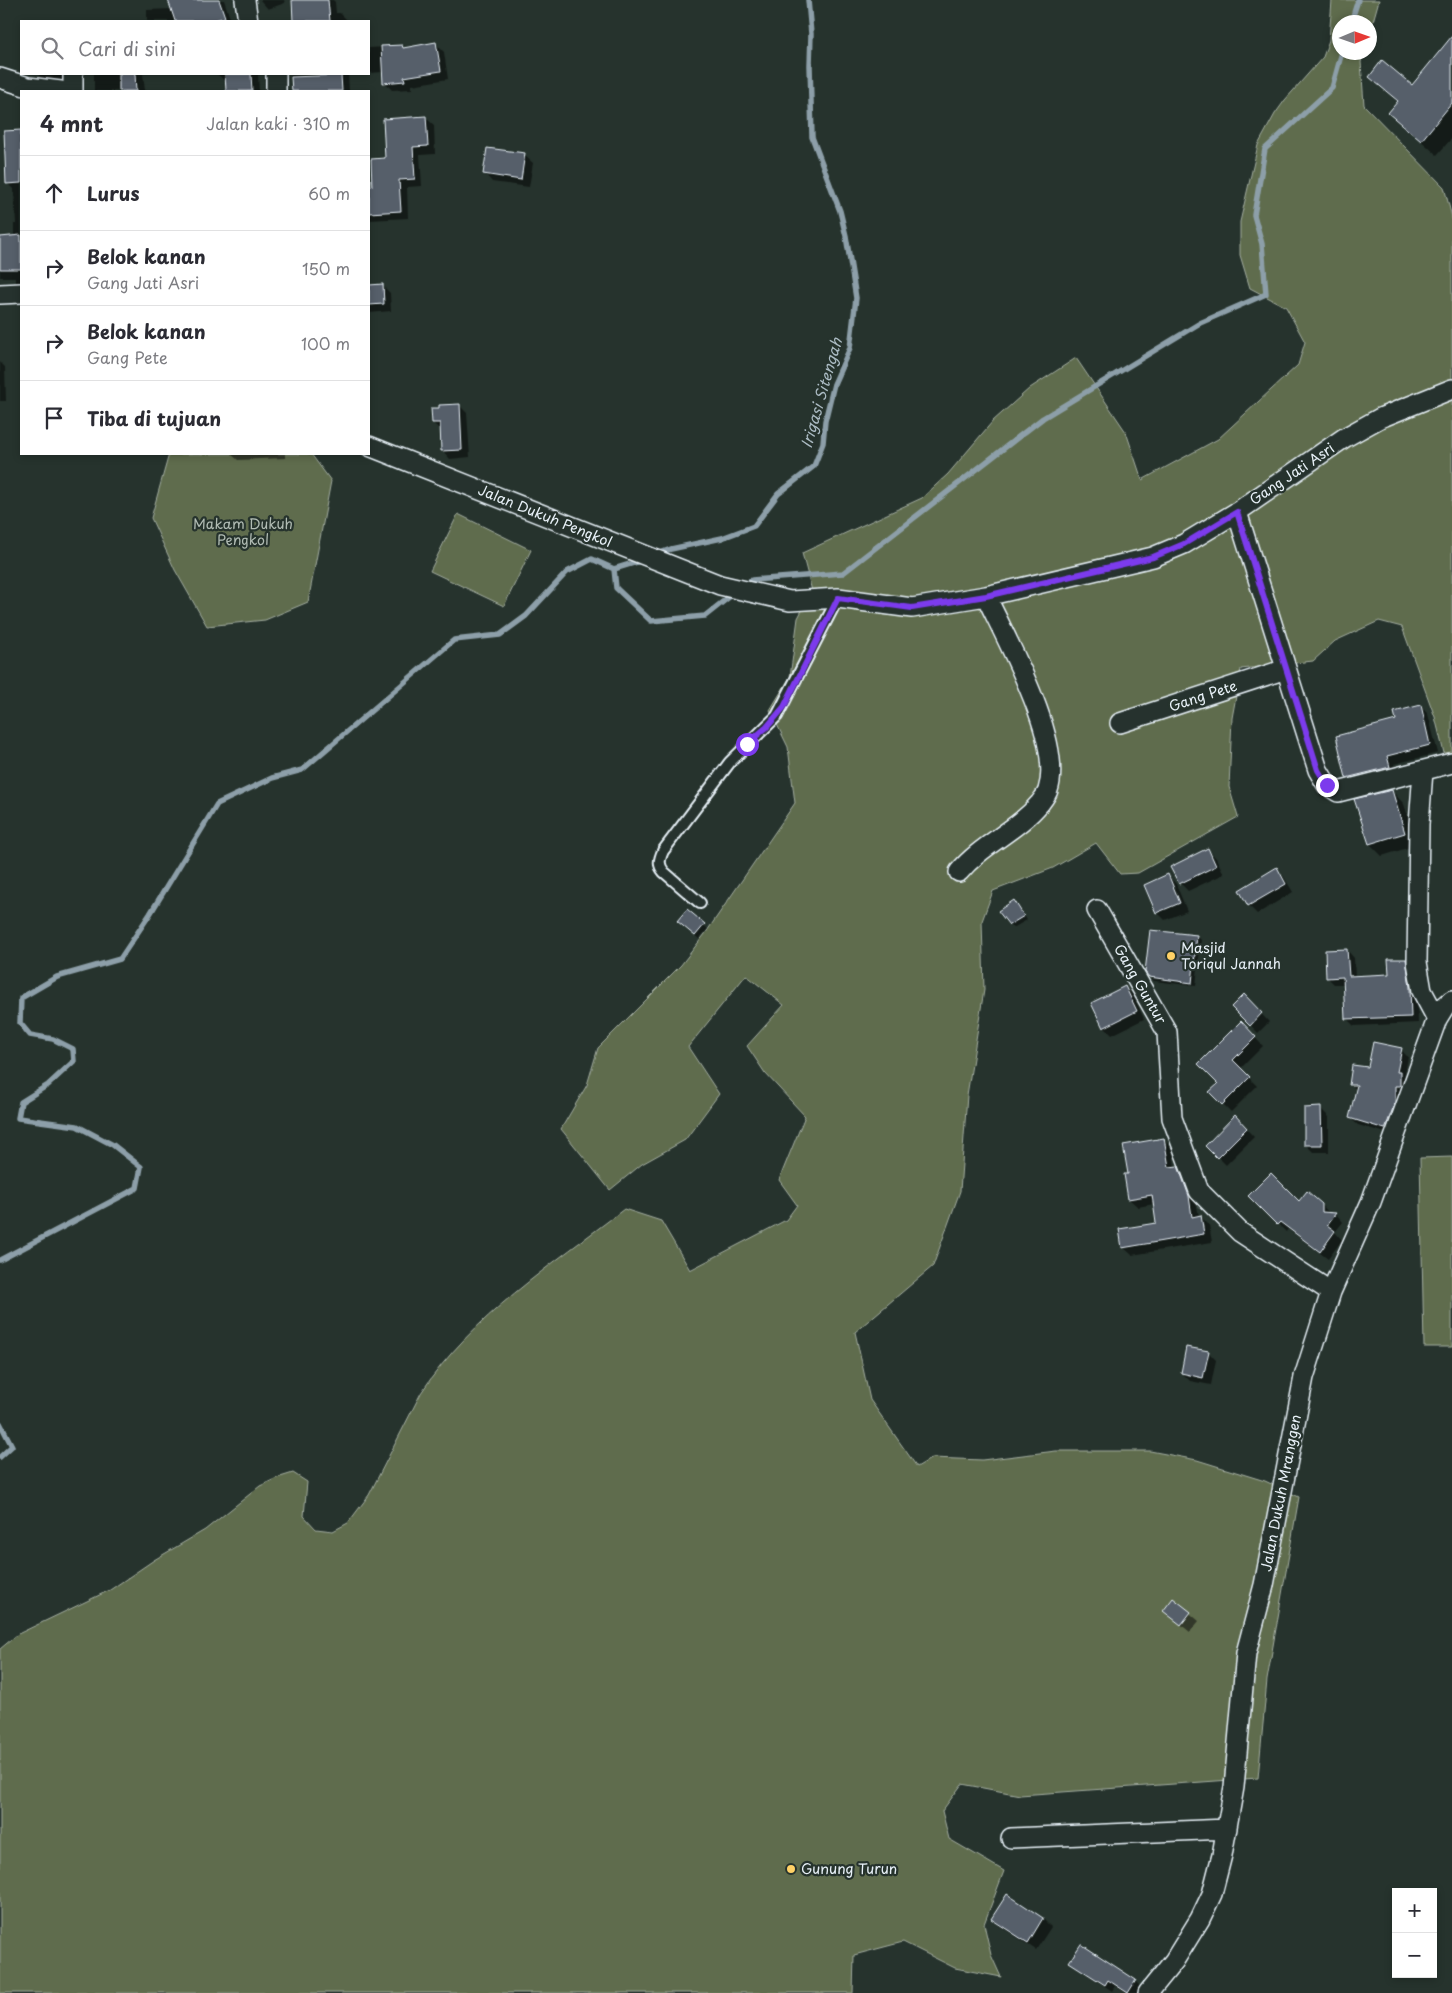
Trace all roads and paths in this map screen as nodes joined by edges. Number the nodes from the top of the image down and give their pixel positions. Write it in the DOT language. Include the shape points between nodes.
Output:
graph roads {
  1 [pos="245,0"];
  2 [pos="248,20"];
  3 [pos="74,75"];
  4 [pos="276,75"];
  5 [pos="0,78"];
  6 [pos="53,90"];
  7 [pos="73,90"];
  8 [pos="276,90"];
  9 [pos="20,293"];
  10 [pos="0,294"];
  11 [pos="1452,389"];
  12 [pos="370,446"];
  13 [pos="1237,512"];
  14 [pos="750,592"];
  15 [pos="986,596"];
  16 [pos="838,598"];
  17 [pos="1286,669"];
  18 [pos="1120,723"];
  19 [pos="1452,763"];
  20 [pos="1423,771"];
  21 [pos="958,872"];
  22 [pos="700,903"];
  23 [pos="1097,910"];
  24 [pos="1452,1000"];
  25 [pos="1437,1019"];
  26 [pos="1331,1292"];
  27 [pos="1228,1829"];
  28 [pos="1011,1838"];
  29 [pos="1148,1993"];
  1 -- 2 [label="street"];
  3 -- 7 [label="street"];
  4 -- 8 [label="street"];
  5 -- 6 [label="street" via="28,87"];
  9 -- 10 [label="street"];
  11 -- 13 [label="street, Gang Jati Asri" via="1380,418 1344,438"];
  12 -- 14 [label="street, Jalan Dukuh Pengkol" via="720,585"];
  13 -- 15 [label="street, Gang Jati Asri" via="1184,544 1153,557"];
  13 -- 17 [label="street"];
  14 -- 16 [label="street, Gang Jati Asri" via="790,601"];
  15 -- 16 [label="street, Gang Jati Asri" via="912,608"];
  15 -- 21 [label="street" via="1039,712 1051,776 1048,792 1039,804 1018,825 970,859"];
  16 -- 22 [label="lane" via="777,716 730,762 659,859 659,867"];
  17 -- 18 [label="street, Gang Pete"];
  17 -- 20 [label="street" via="1318,770 1327,785 1338,792"];
  19 -- 20 [label="street"];
  20 -- 25 [label="street" via="1417,962 1422,990"];
  23 -- 26 [label="street, Gang Guntur" via="1168,1032 1172,1118 1199,1191 1240,1232"];
  24 -- 25 [label="street, Jalan Dukuh Mranggen"];
  25 -- 26 [label="street, Jalan Dukuh Mranggen" via="1371,1202"];
  26 -- 27 [label="street, Jalan Dukuh Mranggen" via="1298,1402 1266,1575 1246,1652"];
  27 -- 28 [label="street"];
  27 -- 29 [label="street, Jalan Dukuh Mranggen" via="1212,1894 1200,1919 1174,1961"];
}
